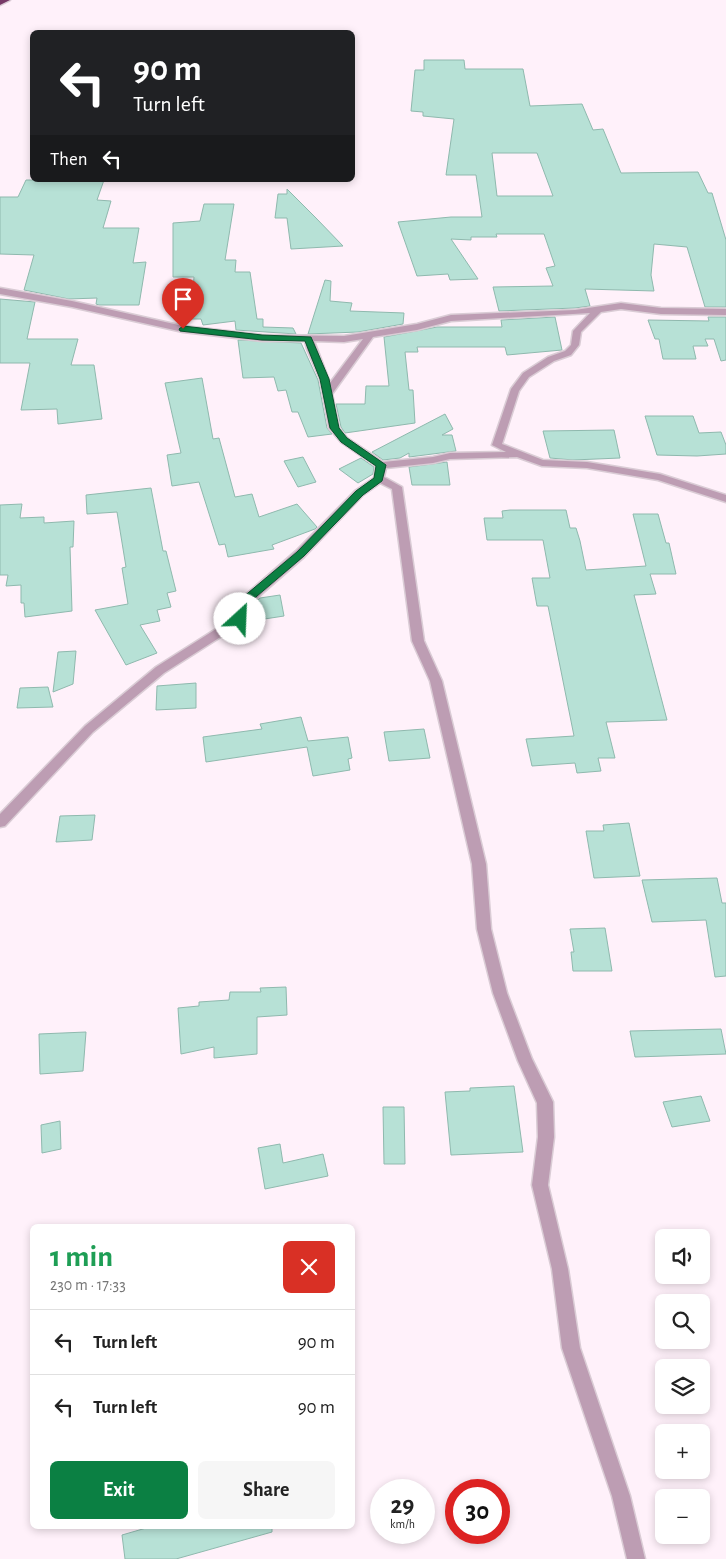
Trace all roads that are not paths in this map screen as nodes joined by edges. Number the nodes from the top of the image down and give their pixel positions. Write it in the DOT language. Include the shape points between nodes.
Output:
graph roads {
  1 [pos="6,0"];
  2 [pos="0,3"];
  3 [pos="0,291"];
  4 [pos="598,310"];
  5 [pos="726,312"];
  6 [pos="370,335"];
  7 [pos="308,338"];
  8 [pos="328,393"];
  9 [pos="497,445"];
  10 [pos="518,455"];
  11 [pos="450,456"];
  12 [pos="381,465"];
  13 [pos="379,479"];
  14 [pos="726,499"];
  15 [pos="0,822"];
  16 [pos="636,1559"];
  1 -- 2 [label="highway"];
  3 -- 7 [label="street" via="183,329 262,338"];
  4 -- 5 [label="street" via="621,306 662,311"];
  4 -- 6 [label="street" via="451,318"];
  4 -- 9 [label="street" via="577,331 575,345 568,353 551,359 526,375 514,391"];
  6 -- 7 [label="street" via="344,339"];
  6 -- 8 [label="street"];
  7 -- 8 [label="street"];
  8 -- 12 [label="street" via="334,428 344,440"];
  9 -- 10 [label="street"];
  9 -- 11 [label="street"];
  10 -- 11 [label="street"];
  10 -- 14 [label="street" via="542,463 587,465 660,477"];
  11 -- 12 [label="street"];
  12 -- 13 [label="street"];
  13 -- 15 [label="street" via="360,493 300,554 246,601 240,619 160,670 89,729"];
  13 -- 16 [label="street" via="397,487 418,641 436,681 463,792 479,864 484,929 500,993 526,1062 546,1102 546,1137 540,1185 560,1269 572,1348 621,1496"];
}
